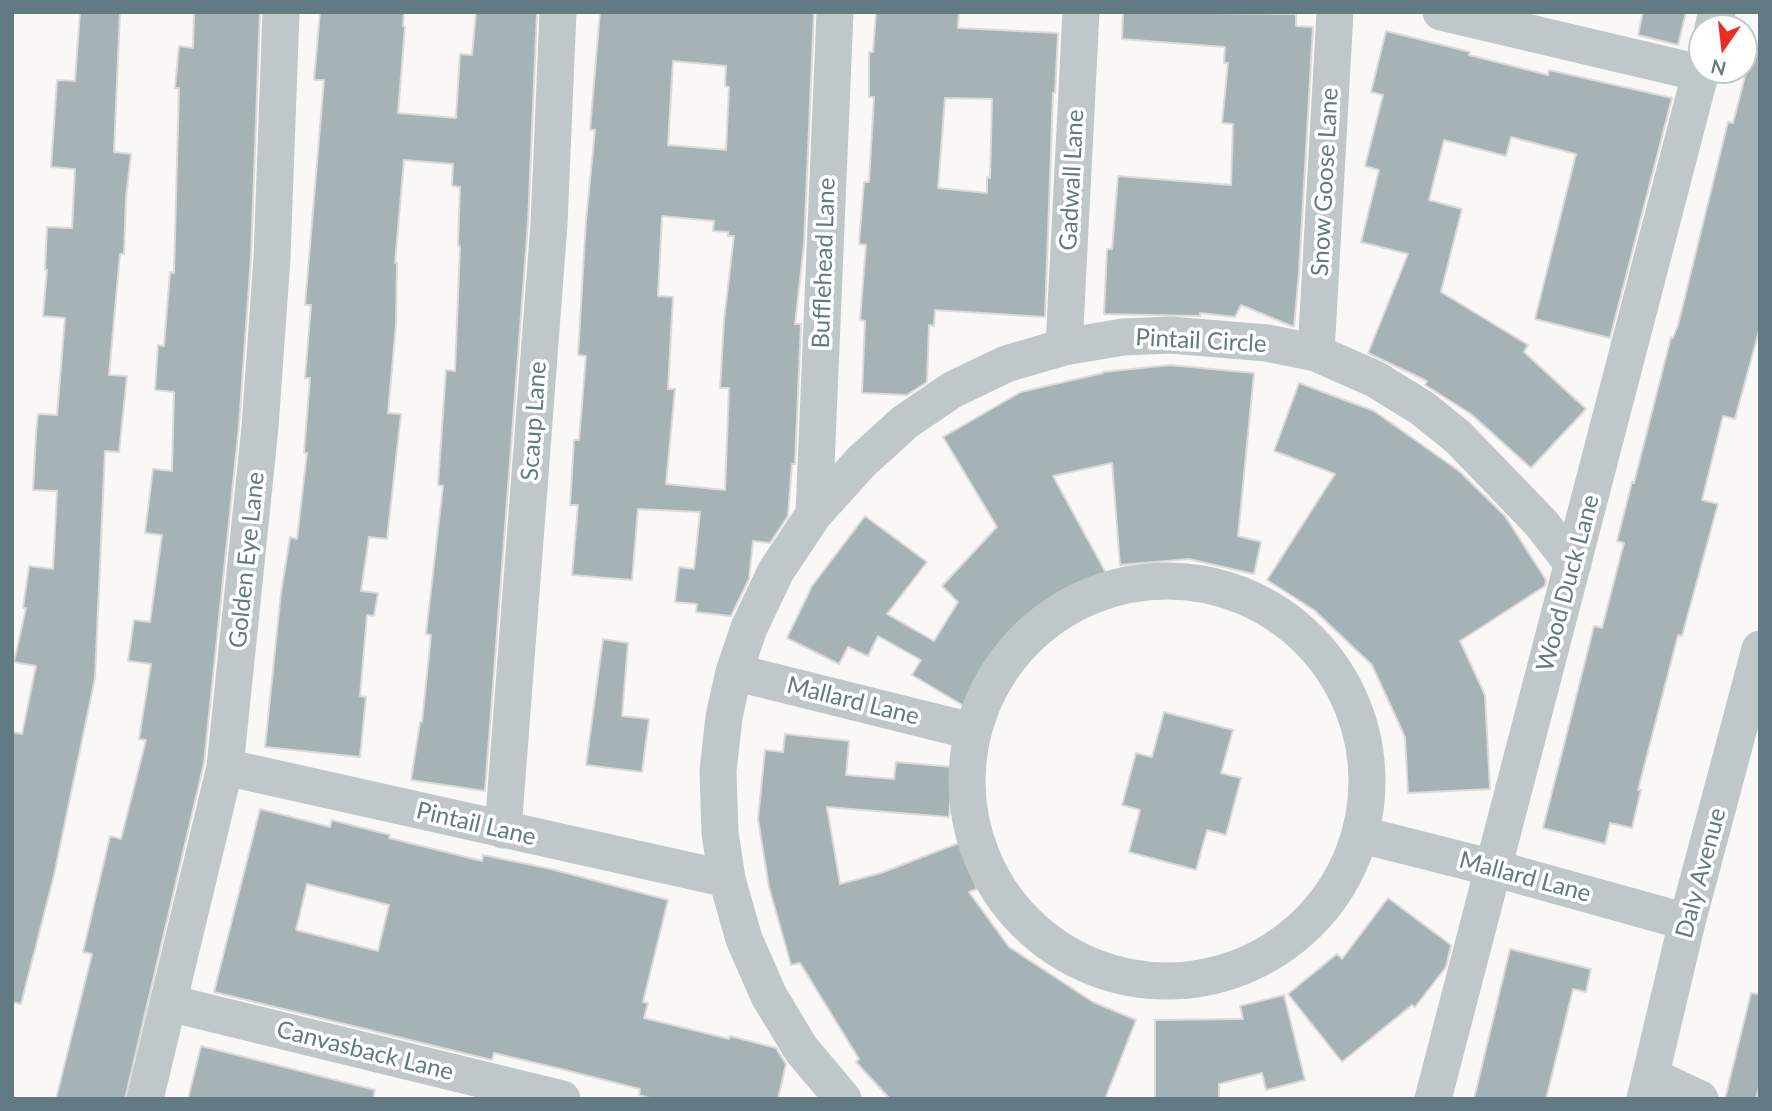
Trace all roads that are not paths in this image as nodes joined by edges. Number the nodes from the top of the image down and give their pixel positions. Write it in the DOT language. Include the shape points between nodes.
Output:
graph roads {
  1 [pos="281,12"];
  2 [pos="558,12"];
  3 [pos="835,12"];
  4 [pos="1080,12"];
  5 [pos="1335,12"];
  6 [pos="1441,12"];
  7 [pos="1688,67"];
  8 [pos="1697,84"];
  9 [pos="1064,347"];
  10 [pos="1315,352"];
  11 [pos="814,514"];
  12 [pos="1573,564"];
  13 [pos="1760,649"];
  14 [pos="734,672"];
  15 [pos="971,731"];
  16 [pos="225,767"];
  17 [pos="503,830"];
  18 [pos="1362,835"];
  19 [pos="1493,868"];
  20 [pos="727,879"];
  21 [pos="1688,922"];
  22 [pos="169,1003"];
  23 [pos="1648,1088"];
  24 [pos="145,1099"];
  25 [pos="562,1099"];
  26 [pos="843,1099"];
  27 [pos="1433,1099"];
  28 [pos="1700,1099"];
  1 -- 16 [label="street, Golden Eye Lane" via="260,427"];
  2 -- 17 [label="street, Scaup Lane" via="549,223"];
  3 -- 11 [label="street, Bufflehead Lane"];
  4 -- 9 [label="street, Gadwall Lane"];
  5 -- 10 [label="street, Snow Goose Lane"];
  6 -- 7 [label="street"];
  8 -- 12 [label="street, Wood Duck Lane"];
  9 -- 10 [label="street, Pintail Circle" via="1170,335"];
  9 -- 11 [label="street, Pintail Circle" via="1006,365 952,390 905,422"];
  10 -- 12 [label="street, Pintail Circle" via="1376,379 1458,437 1541,523"];
  11 -- 14 [label="street, Pintail Circle" via="776,571"];
  12 -- 19 [label="street, Wood Duck Lane"];
  13 -- 21 [label="street, Daly Avenue"];
  14 -- 15 [label="street, Mallard Lane"];
  14 -- 20 [label="street, Pintail Circle" via="718,771"];
  15 -- 18 [label="street" via="966,767 968,804 975,840 989,874 1035,931 1065,953 1110,972 1170,981 1207,977 1242,967 1275,950 1304,928 1328,901 1348,870"];
  15 -- 18 [label="street" via="1003,664 1057,613 1090,596 1127,585 1200,583 1270,610 1301,631 1326,658 1360,725 1368,799"];
  16 -- 17 [label="street, Pintail Lane"];
  16 -- 22 [label="street, Golden Eye Lane"];
  17 -- 20 [label="street, Pintail Lane"];
  18 -- 19 [label="street, Mallard Lane"];
  19 -- 21 [label="street, Mallard Lane"];
  19 -- 27 [label="street, Wood Duck Lane"];
  20 -- 26 [label="street, Pintail Circle" via="744,939 769,996 801,1049"];
  21 -- 23 [label="street, Daly Avenue"];
  22 -- 24 [label="street, Golden Eye Lane"];
  22 -- 25 [label="street, Canvasback Lane"];
  23 -- 28 [label="street"];
}
